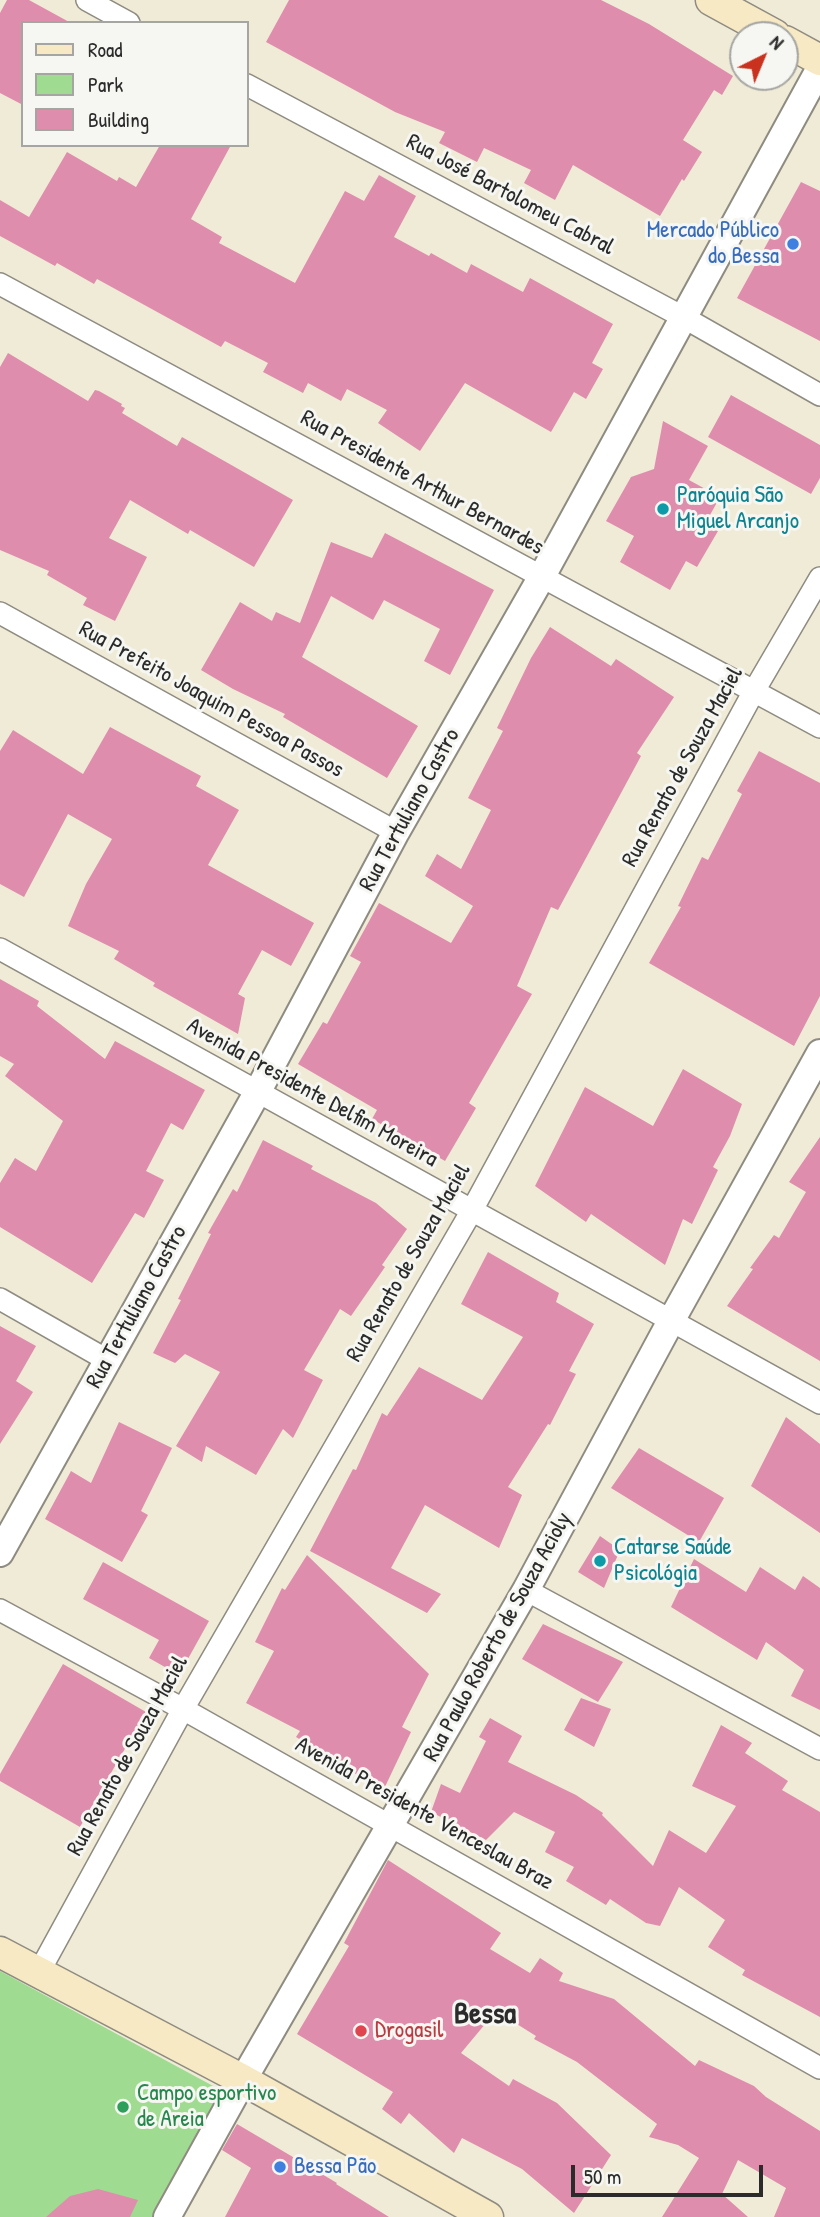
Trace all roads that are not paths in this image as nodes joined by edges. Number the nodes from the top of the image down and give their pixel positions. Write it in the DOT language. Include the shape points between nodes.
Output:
graph roads {
  1 [pos="87,0"];
  2 [pos="711,0"];
  3 [pos="125,21"];
  4 [pos="749,21"];
  5 [pos="799,49"];
  6 [pos="820,60"];
  7 [pos="820,68"];
  8 [pos="248,86"];
  9 [pos="0,284"];
  10 [pos="683,317"];
  11 [pos="820,395"];
  12 [pos="541,578"];
  13 [pos="820,578"];
  14 [pos="0,613"];
  15 [pos="754,691"];
  16 [pos="820,727"];
  17 [pos="396,832"];
  18 [pos="0,949"];
  19 [pos="818,1060"];
  20 [pos="258,1091"];
  21 [pos="471,1212"];
  22 [pos="0,1298"];
  23 [pos="671,1321"];
  24 [pos="107,1360"];
  25 [pos="820,1404"];
  26 [pos="0,1553"];
  27 [pos="526,1590"];
  28 [pos="0,1610"];
  29 [pos="183,1709"];
  30 [pos="820,1749"];
  31 [pos="391,1826"];
  32 [pos="0,1952"];
  33 [pos="39,1972"];
  34 [pos="820,2068"];
  35 [pos="243,2080"];
  36 [pos="167,2217"];
  37 [pos="488,2217"];
  1 -- 3 [label="street"];
  2 -- 4 [label="main road"];
  5 -- 6 [label="main road"];
  7 -- 10 [label="street, Rua Tertuliano Castro"];
  8 -- 10 [label="street, Rua José Bartolomeu Cabral"];
  9 -- 12 [label="street, Rua Presidente Arthur Bernardes"];
  10 -- 11 [label="street, Rua José Bartolomeu Cabral"];
  10 -- 12 [label="street, Rua Tertuliano Castro"];
  12 -- 15 [label="street, Rua Presidente Arthur Bernardes"];
  12 -- 17 [label="street, Rua Tertuliano Castro"];
  13 -- 15 [label="street, Rua Renato de Souza Maciel"];
  14 -- 17 [label="street, Rua Prefeito Joaquim Pessoa Passos"];
  15 -- 16 [label="street, Rua Presidente Arthur Bernardes"];
  15 -- 21 [label="street, Rua Renato de Souza Maciel"];
  17 -- 20 [label="street, Rua Tertuliano Castro"];
  18 -- 20 [label="street, Avenida Presidente Delfim Moreira"];
  19 -- 23 [label="street, Rua Paulo Roberto de Souza Acioly"];
  20 -- 21 [label="street, Avenida Presidente Delfim Moreira"];
  20 -- 24 [label="street, Rua Tertuliano Castro"];
  21 -- 23 [label="street, Avenida Presidente Delfim Moreira"];
  21 -- 29 [label="street, Rua Renato de Souza Maciel"];
  22 -- 24 [label="street"];
  23 -- 25 [label="street, Avenida Presidente Delfim Moreira"];
  23 -- 27 [label="street, Rua Paulo Roberto de Souza Acioly"];
  24 -- 26 [label="street, Rua Tertuliano Castro"];
  27 -- 30 [label="street"];
  27 -- 31 [label="street, Rua Paulo Roberto de Souza Acioly"];
  28 -- 29 [label="street, Avenida Presidente Venceslau Braz"];
  29 -- 31 [label="street, Avenida Presidente Venceslau Braz"];
  29 -- 33 [label="street, Rua Renato de Souza Maciel"];
  31 -- 34 [label="street, Avenida Presidente Venceslau Braz"];
  31 -- 35 [label="street, Rua Paulo Roberto de Souza Acioly"];
  32 -- 33 [label="main road"];
  33 -- 35 [label="main road"];
  35 -- 36 [label="street, Rua Paulo Roberto de Souza Acioly"];
  35 -- 37 [label="main road"];
}
